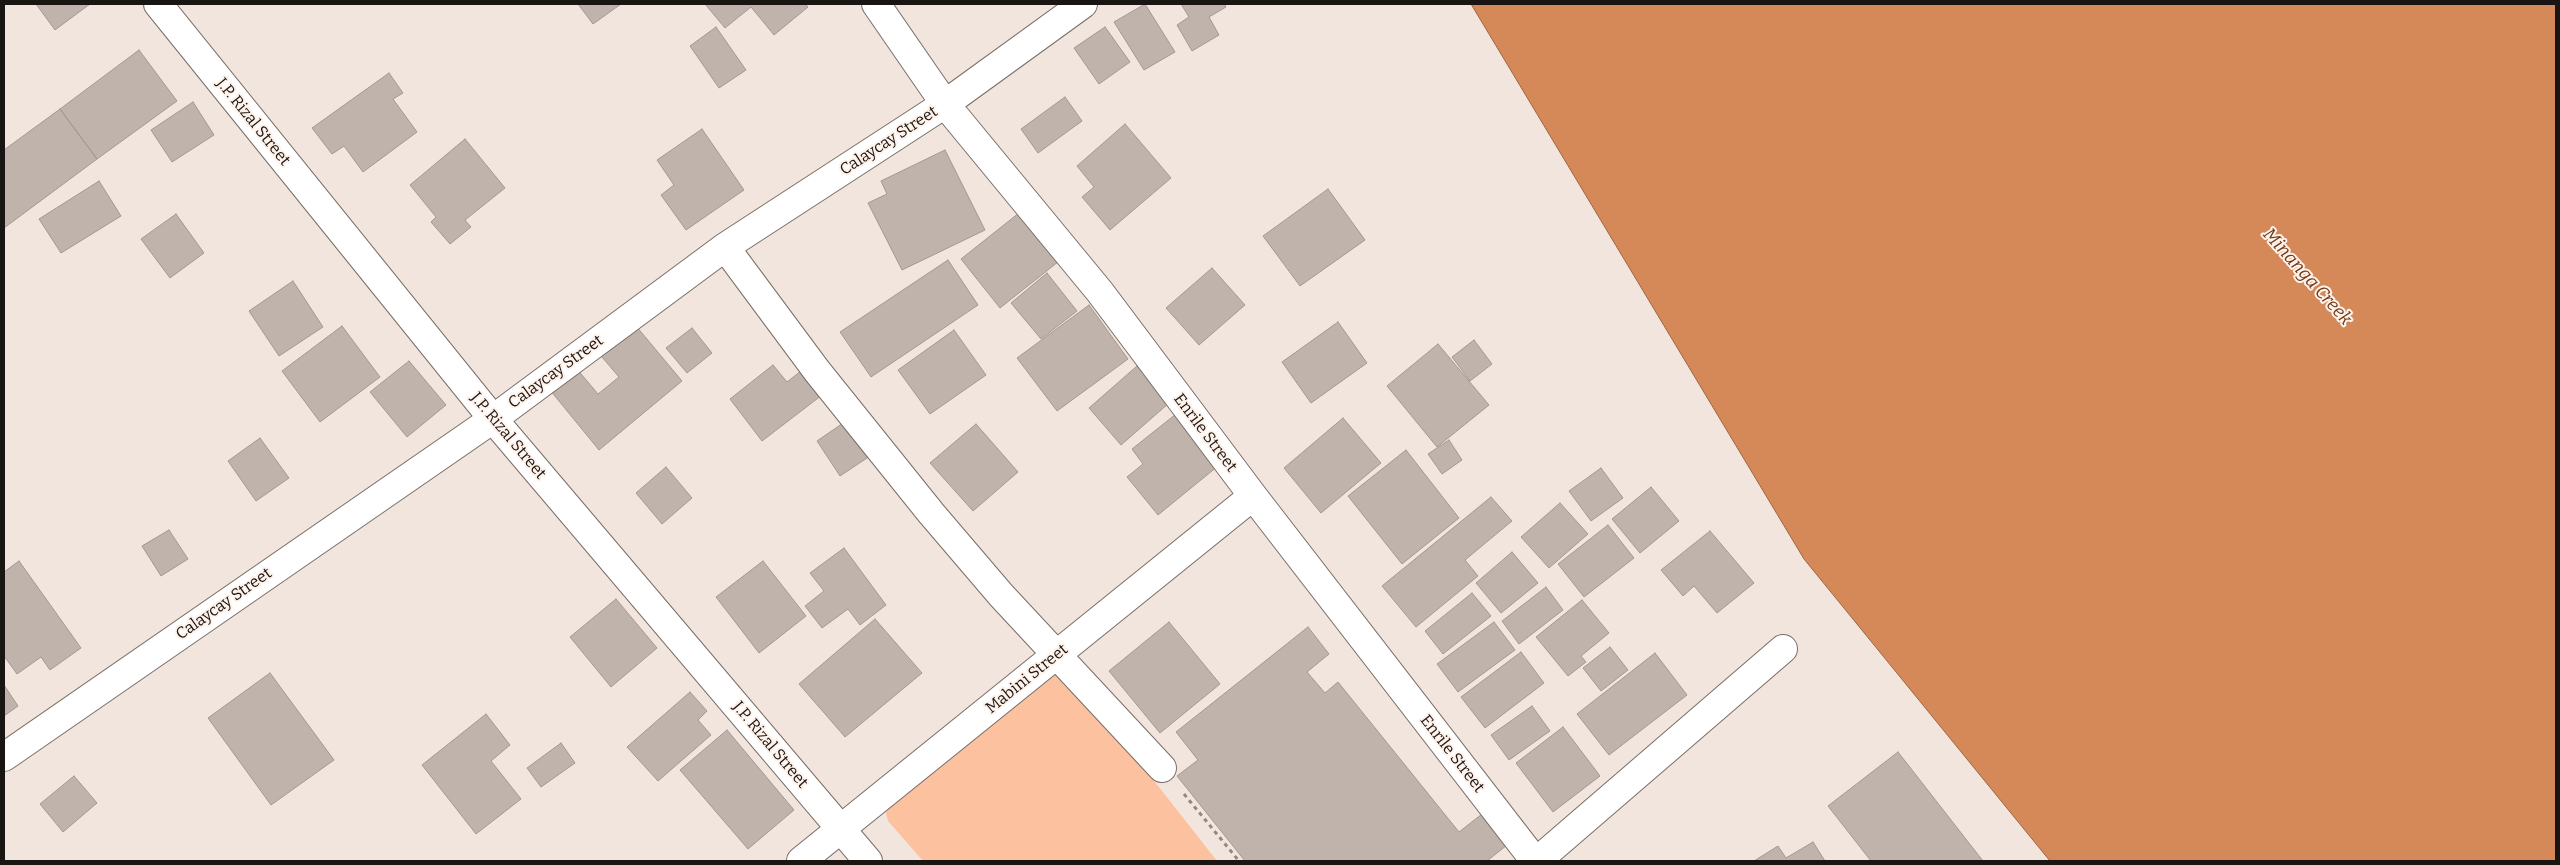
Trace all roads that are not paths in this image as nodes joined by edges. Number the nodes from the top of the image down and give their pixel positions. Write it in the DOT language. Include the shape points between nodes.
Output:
graph roads {
  1 [pos="158,4"];
  2 [pos="876,4"];
  3 [pos="1083,4"];
  4 [pos="945,104"];
  5 [pos="725,247"];
  6 [pos="493,419"];
  7 [pos="1253,496"];
  8 [pos="1783,648"];
  9 [pos="1056,655"];
  10 [pos="4,756"];
  11 [pos="1162,768"];
  12 [pos="842,829"];
  13 [pos="801,861"];
  14 [pos="868,861"];
  15 [pos="1536,861"];
  1 -- 6 [label="street, J.P. Rizal Street"];
  2 -- 4 [label="street, Enrile Street"];
  3 -- 4 [label="street, Calaycay Street"];
  4 -- 5 [label="street, Calaycay Street"];
  4 -- 7 [label="street, Enrile Street" via="1100,292"];
  5 -- 6 [label="street, Calaycay Street"];
  5 -- 9 [label="street" via="817,370 931,513"];
  6 -- 10 [label="street, Calaycay Street"];
  6 -- 12 [label="street, J.P. Rizal Street"];
  7 -- 9 [label="street, Mabini Street"];
  7 -- 15 [label="street, Enrile Street"];
  8 -- 15 [label="street"];
  9 -- 11 [label="street"];
  9 -- 12 [label="street, Mabini Street"];
  12 -- 13 [label="street, Mabini Street"];
  12 -- 14 [label="street, J.P. Rizal Street"];
}
